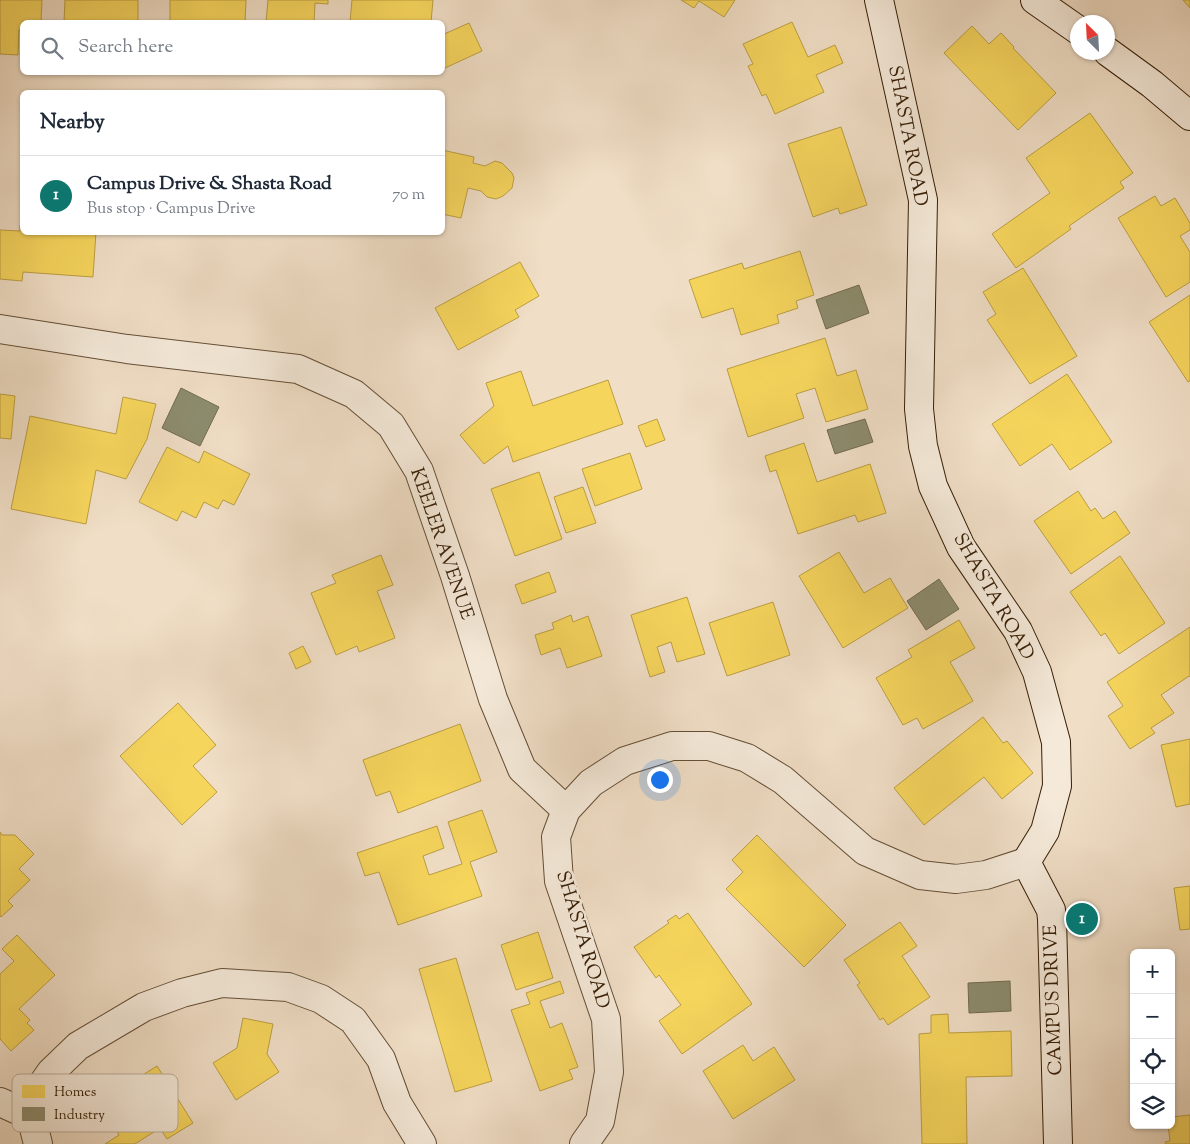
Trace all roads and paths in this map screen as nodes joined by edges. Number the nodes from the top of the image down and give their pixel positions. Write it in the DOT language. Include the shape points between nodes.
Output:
graph roads {
  1 [pos="879,0"];
  2 [pos="1035,0"];
  3 [pos="1070,24"];
  4 [pos="1115,57"];
  5 [pos="1190,116"];
  6 [pos="0,329"];
  7 [pos="566,810"];
  8 [pos="1026,862"];
  9 [pos="50,1074"];
  10 [pos="0,1102"];
  11 [pos="12,1107"];
  12 [pos="422,1144"];
  13 [pos="584,1144"];
  14 [pos="1058,1144"];
  1 -- 8 [label="street, SHASTA ROAD" via="923,200 918,408 923,446 934,486 961,547 1018,631 1036,672 1056,742 1057,786 1045,831"];
  2 -- 3 [label="street"];
  4 -- 5 [label="street"];
  6 -- 7 [label="street, KEELER AVENUE" via="298,369 354,394 391,425 419,471 493,699 522,770"];
  7 -- 8 [label="street, SHASTA ROAD" via="591,783 625,762 672,746 709,746 747,758 783,780 865,851 920,875 956,879 986,876"];
  7 -- 13 [label="street, SHASTA ROAD" via="556,837 559,881 606,1020 609,1072 600,1121"];
  8 -- 14 [label="street, CAMPUS DRIVE" via="1051,910"];
  9 -- 12 [label="street" via="78,1046 144,1007 182,993 222,983 288,987 322,999 353,1020 381,1059 397,1103"];
  10 -- 11 [label="street"];
}
